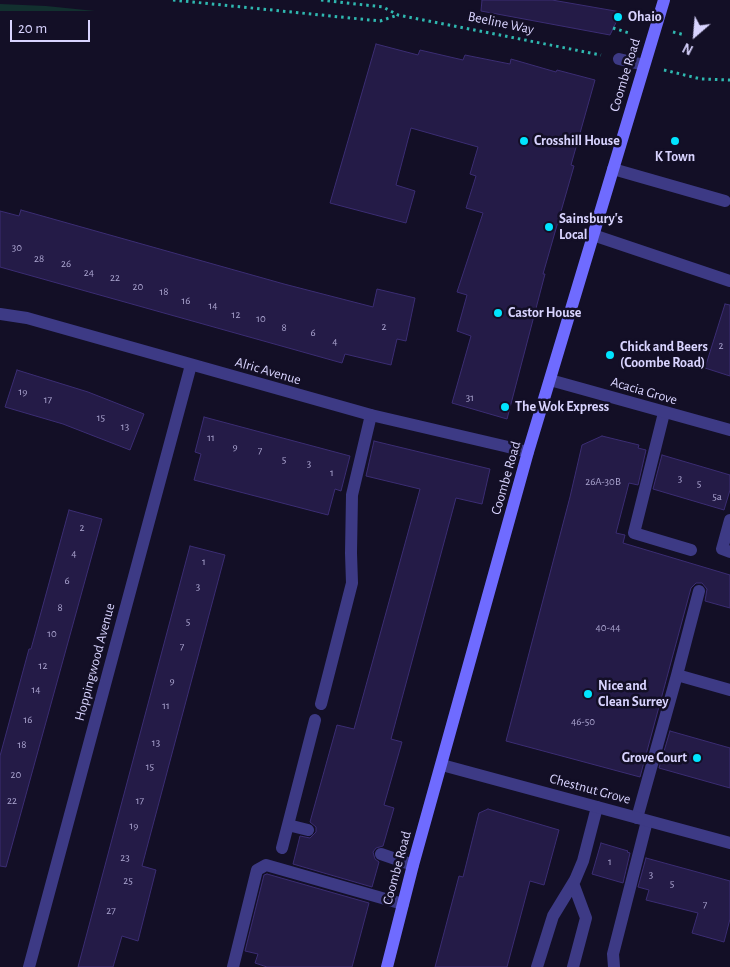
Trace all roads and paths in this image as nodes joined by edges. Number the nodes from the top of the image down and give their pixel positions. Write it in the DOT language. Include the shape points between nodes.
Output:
graph roads {
  1 [pos="173,0"];
  2 [pos="321,0"];
  3 [pos="664,0"];
  4 [pos="398,14"];
  5 [pos="613,28"];
  6 [pos="628,33"];
  7 [pos="676,33"];
  8 [pos="685,35"];
  9 [pos="619,59"];
  10 [pos="644,65"];
  11 [pos="674,72"];
  12 [pos="730,80"];
  13 [pos="613,169"];
  14 [pos="726,201"];
  15 [pos="593,235"];
  16 [pos="730,280"];
  17 [pos="0,314"];
  18 [pos="191,365"];
  19 [pos="550,380"];
  20 [pos="664,413"];
  21 [pos="371,415"];
  22 [pos="730,430"];
  23 [pos="528,452"];
  24 [pos="730,520"];
  25 [pos="691,550"];
  26 [pos="730,552"];
  27 [pos="699,591"];
  28 [pos="677,675"];
  29 [pos="730,690"];
  30 [pos="321,704"];
  31 [pos="315,720"];
  32 [pos="442,765"];
  33 [pos="597,807"];
  34 [pos="642,819"];
  35 [pos="288,825"];
  36 [pos="308,830"];
  37 [pos="730,843"];
  38 [pos="282,848"];
  39 [pos="381,854"];
  40 [pos="413,865"];
  41 [pos="573,883"];
  42 [pos="403,904"];
  43 [pos="29,967"];
  44 [pos="233,967"];
  45 [pos="387,967"];
  46 [pos="537,967"];
  47 [pos="573,967"];
  48 [pos="614,967"];
  1 -- 4 [label="path" via="380,21"];
  2 -- 4 [label="path, Beeline Way" via="383,7"];
  3 -- 10 [label="main road, Coombe Road"];
  4 -- 9 [label="path, Beeline Way"];
  5 -- 6 [label="path"];
  7 -- 8 [label="path"];
  9 -- 10 [label="street"];
  10 -- 13 [label="main road, Coombe Road"];
  11 -- 12 [label="path" via="701,79"];
  13 -- 14 [label="street"];
  13 -- 15 [label="main road, Coombe Road"];
  15 -- 16 [label="street"];
  15 -- 19 [label="main road, Coombe Road"];
  17 -- 18 [label="street, Alric Avenue" via="27,318"];
  18 -- 21 [label="street, Alric Avenue"];
  18 -- 43 [label="street, Hoppingwood Avenue"];
  19 -- 20 [label="street, Acacia Grove"];
  19 -- 23 [label="main road, Coombe Road"];
  20 -- 22 [label="street, Acacia Grove"];
  20 -- 25 [label="street" via="634,533"];
  21 -- 23 [label="street, Alric Avenue"];
  21 -- 30 [label="street" via="352,495 352,582"];
  23 -- 32 [label="main road, Coombe Road"];
  24 -- 26 [label="street" via="722,550"];
  27 -- 28 [label="street"];
  28 -- 29 [label="street"];
  28 -- 34 [label="street"];
  31 -- 35 [label="street"];
  32 -- 33 [label="street, Chestnut Grove"];
  32 -- 40 [label="main road, Coombe Road"];
  33 -- 34 [label="street, Chestnut Grove"];
  33 -- 41 [label="street" via="583,861"];
  34 -- 37 [label="street, Chestnut Grove"];
  34 -- 48 [label="street" via="613,954"];
  35 -- 36 [label="street"];
  35 -- 38 [label="street"];
  39 -- 40 [label="street"];
  40 -- 42 [label="main road, Coombe Road"];
  41 -- 46 [label="street" via="553,916"];
  41 -- 47 [label="street" via="586,918"];
  42 -- 44 [label="street" via="266,865 257,870"];
  42 -- 45 [label="main road, Coombe Road"];
}
